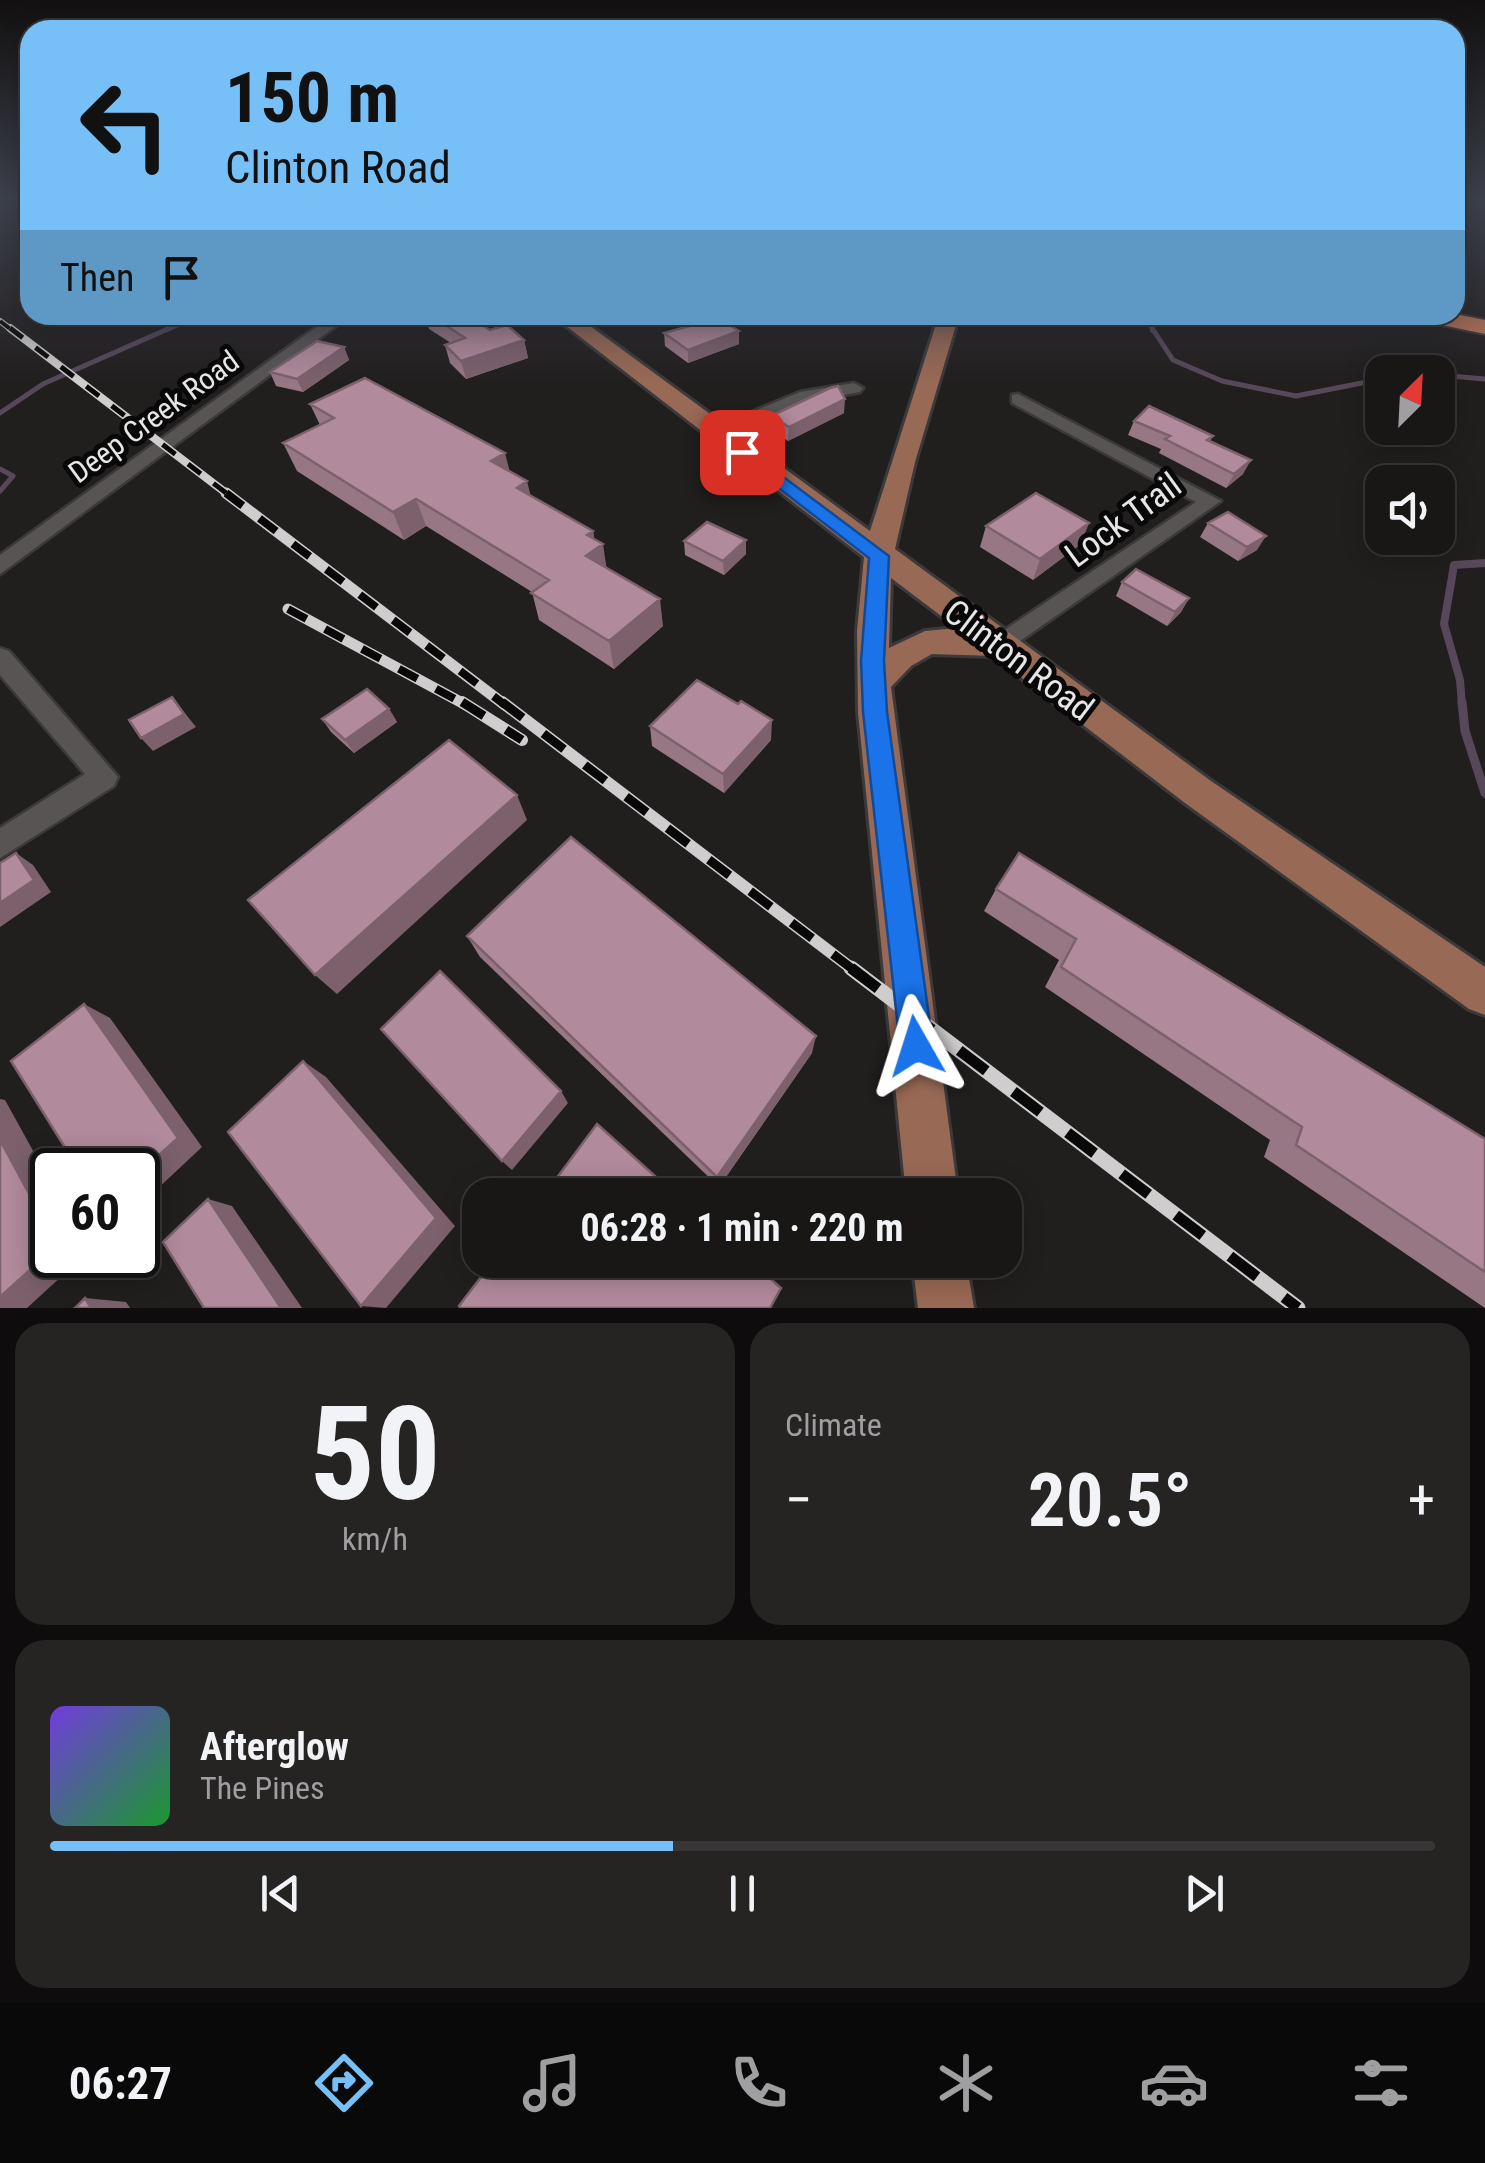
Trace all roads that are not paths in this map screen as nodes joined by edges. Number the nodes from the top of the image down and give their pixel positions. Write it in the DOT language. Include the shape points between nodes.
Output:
graph roads {
  1 [pos="329,325"];
  2 [pos="575,325"];
  3 [pos="946,325"];
  4 [pos="854,388"];
  5 [pos="1018,400"];
  6 [pos="716,432"];
  7 [pos="879,556"];
  8 [pos="0,566"];
  9 [pos="1000,646"];
  10 [pos="0,658"];
  11 [pos="874,684"];
  12 [pos="0,844"];
  13 [pos="1485,994"];
  14 [pos="930,1178"];
  15 [pos="942,1278"];
  16 [pos="946,1308"];
  1 -- 8 [label="street, Deep Creek Road"];
  2 -- 6 [label="main road, Clinton Road"];
  3 -- 7 [label="main road"];
  4 -- 6 [label="street" via="806,396"];
  5 -- 9 [label="street, Lock Trail" via="1212,500"];
  6 -- 7 [label="main road, Clinton Road"];
  7 -- 9 [label="main road, Clinton Road"];
  7 -- 11 [label="main road"];
  9 -- 11 [label="main road" via="953,637 921,642 895,658"];
  9 -- 13 [label="main road, Clinton Road"];
  10 -- 12 [label="street" via="104,777"];
  11 -- 14 [label="main road"];
  15 -- 16 [label="main road"];
}
